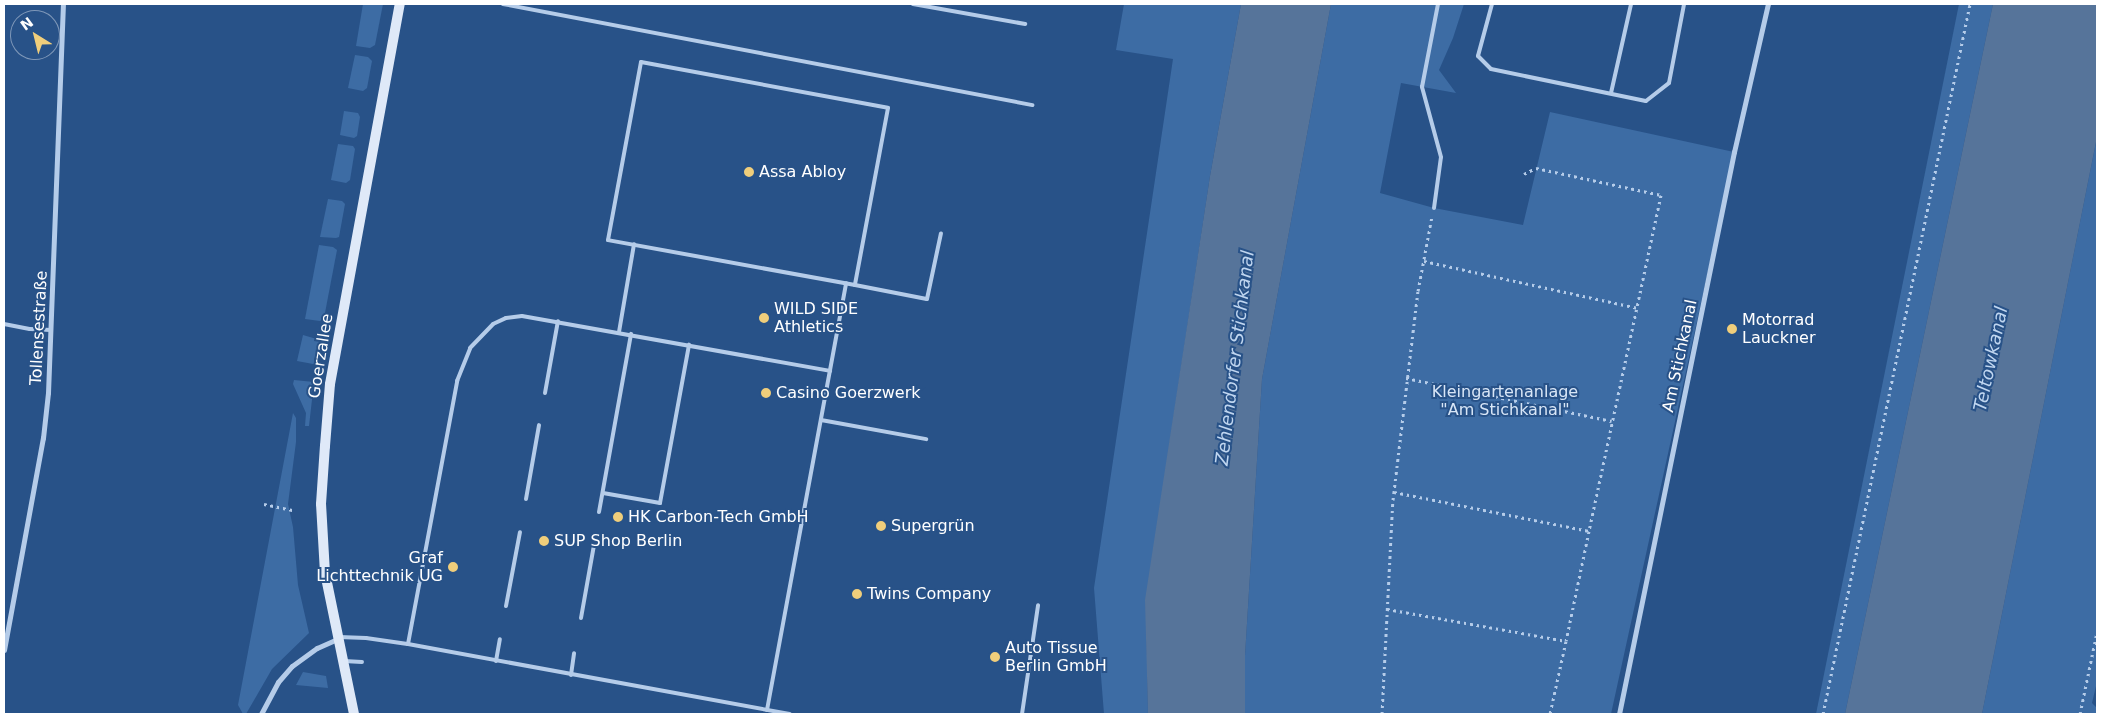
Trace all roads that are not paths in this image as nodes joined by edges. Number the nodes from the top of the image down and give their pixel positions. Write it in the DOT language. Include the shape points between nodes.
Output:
graph roads {
  1 [pos="63,4"];
  2 [pos="400,4"];
  3 [pos="503,4"];
  4 [pos="913,4"];
  5 [pos="1438,4"];
  6 [pos="1492,4"];
  7 [pos="1631,4"];
  8 [pos="1684,4"];
  9 [pos="1768,4"];
  10 [pos="1025,24"];
  11 [pos="1611,93"];
  12 [pos="1032,105"];
  13 [pos="1434,208"];
  14 [pos="941,233"];
  15 [pos="634,244"];
  16 [pos="846,283"];
  17 [pos="855,285"];
  18 [pos="558,321"];
  19 [pos="4,324"];
  20 [pos="52,330"];
  21 [pos="619,332"];
  22 [pos="631,334"];
  23 [pos="689,345"];
  24 [pos="830,371"];
  25 [pos="545,393"];
  26 [pos="821,420"];
  27 [pos="539,425"];
  28 [pos="926,439"];
  29 [pos="603,493"];
  30 [pos="526,499"];
  31 [pos="600,512"];
  32 [pos="520,532"];
  33 [pos="594,545"];
  34 [pos="1038,604"];
  35 [pos="506,606"];
  36 [pos="581,618"];
  37 [pos="339,638"];
  38 [pos="500,639"];
  39 [pos="408,644"];
  40 [pos="4,650"];
  41 [pos="574,653"];
  42 [pos="344,661"];
  43 [pos="496,661"];
  44 [pos="362,662"];
  45 [pos="570,674"];
  46 [pos="767,710"];
  47 [pos="261,714"];
  48 [pos="354,714"];
  49 [pos="790,714"];
  50 [pos="1022,714"];
  51 [pos="1619,714"];
  1 -- 20 [label="street, Tollensestraße"];
  2 -- 37 [label="main road, Goerzallee" via="329,390 321,504 325,572"];
  3 -- 12 [label="lane"];
  4 -- 10 [label="lane"];
  5 -- 13 [label="lane" via="1422,87 1441,157"];
  6 -- 11 [label="lane" via="1478,56 1491,68"];
  7 -- 11 [label="lane"];
  8 -- 11 [label="lane" via="1669,83 1646,101"];
  9 -- 51 [label="street, Am Stichkanal"];
  14 -- 17 [label="lane" via="927,299"];
  15 -- 16 [label="lane"];
  15 -- 17 [label="lane" via="608,240 641,62 888,108"];
  15 -- 21 [label="lane"];
  16 -- 17 [label="lane"];
  16 -- 24 [label="lane"];
  18 -- 21 [label="lane"];
  18 -- 25 [label="lane"];
  18 -- 39 [label="lane" via="522,316 506,318 481,335 463,361"];
  19 -- 20 [label="lane"];
  20 -- 40 [label="street, Tollensestraße" via="43,438"];
  21 -- 22 [label="lane"];
  22 -- 23 [label="lane"];
  22 -- 29 [label="lane"];
  23 -- 24 [label="lane"];
  23 -- 29 [label="lane" via="660,503"];
  24 -- 26 [label="lane"];
  26 -- 28 [label="lane"];
  26 -- 46 [label="lane"];
  27 -- 30 [label="lane"];
  29 -- 31 [label="lane"];
  32 -- 35 [label="lane"];
  33 -- 36 [label="lane"];
  34 -- 50 [label="lane"];
  37 -- 39 [label="lane"];
  37 -- 42 [label="main road, Goerzallee"];
  37 -- 47 [label="street" via="317,648 292,666 278,682"];
  38 -- 43 [label="lane"];
  39 -- 43 [label="lane"];
  41 -- 45 [label="lane"];
  42 -- 44 [label="lane"];
  42 -- 48 [label="main road, Goerzallee"];
  43 -- 45 [label="lane"];
  45 -- 46 [label="lane"];
  46 -- 49 [label="lane"];
}
